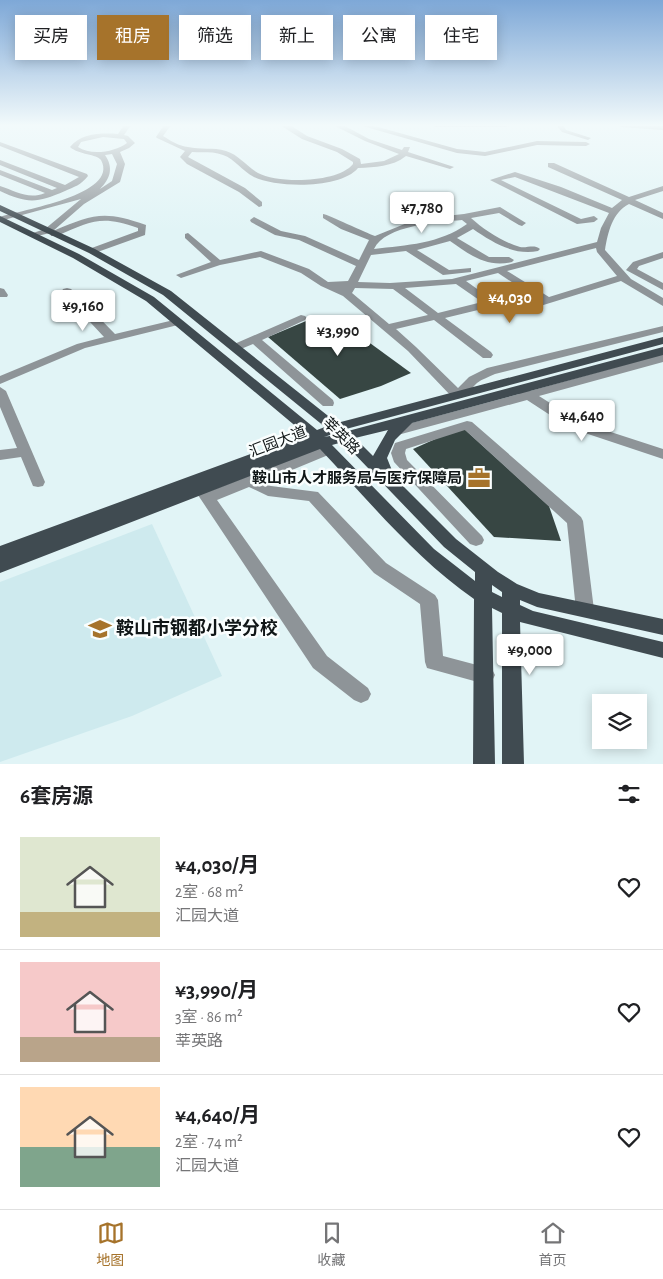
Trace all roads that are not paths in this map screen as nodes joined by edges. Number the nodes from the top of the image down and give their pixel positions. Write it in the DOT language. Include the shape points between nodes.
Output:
graph roads {
  1 [pos="44,161"];
  2 [pos="105,161"];
  3 [pos="118,161"];
  4 [pos="188,161"];
  5 [pos="239,161"];
  6 [pos="357,161"];
  7 [pos="393,161"];
  8 [pos="430,161"];
  9 [pos="0,162"];
  10 [pos="551,165"];
  11 [pos="356,166"];
  12 [pos="450,167"];
  13 [pos="0,172"];
  14 [pos="262,176"];
  15 [pos="234,186"];
  16 [pos="0,188"];
  17 [pos="64,188"];
  18 [pos="663,188"];
  19 [pos="563,191"];
  20 [pos="54,194"];
  21 [pos="533,199"];
  22 [pos="628,200"];
  23 [pos="260,204"];
  24 [pos="614,212"];
  25 [pos="3,215"];
  26 [pos="326,216"];
  27 [pos="663,216"];
  28 [pos="464,217"];
  29 [pos="594,219"];
  30 [pos="254,220"];
  31 [pos="522,223"];
  32 [pos="472,225"];
  33 [pos="46,233"];
  34 [pos="188,236"];
  35 [pos="451,238"];
  36 [pos="377,239"];
  37 [pos="601,244"];
  38 [pos="408,248"];
  39 [pos="535,248"];
  40 [pos="92,251"];
  41 [pos="368,252"];
  42 [pos="661,258"];
  43 [pos="512,259"];
  44 [pos="218,263"];
  45 [pos="361,266"];
  46 [pos="467,270"];
  47 [pos="498,270"];
  48 [pos="181,275"];
  49 [pos="623,277"];
  50 [pos="459,281"];
  51 [pos="396,286"];
  52 [pos="663,287"];
  53 [pos="349,289"];
  54 [pos="67,291"];
  55 [pos="548,301"];
  56 [pos="663,303"];
  57 [pos="478,307"];
  58 [pos="436,316"];
  59 [pos="301,318"];
  60 [pos="178,322"];
  61 [pos="387,328"];
  62 [pos="663,329"];
  63 [pos="112,338"];
  64 [pos="254,339"];
  65 [pos="663,340"];
  66 [pos="236,347"];
  67 [pos="663,351"];
  68 [pos="487,355"];
  69 [pos="663,358"];
  70 [pos="0,380"];
  71 [pos="0,391"];
  72 [pos="525,392"];
  73 [pos="458,395"];
  74 [pos="328,402"];
  75 [pos="413,418"];
  76 [pos="340,432"];
  77 [pos="394,432"];
  78 [pos="321,442"];
  79 [pos="25,452"];
  80 [pos="663,454"];
  81 [pos="1,455"];
  82 [pos="388,478"];
  83 [pos="38,482"];
  84 [pos="249,482"];
  85 [pos="205,494"];
  86 [pos="476,540"];
  87 [pos="0,553"];
  88 [pos="0,566"];
  89 [pos="483,570"];
  90 [pos="511,589"];
  91 [pos="485,597"];
  92 [pos="511,610"];
  93 [pos="585,610"];
  94 [pos="530,618"];
  95 [pos="663,627"];
  96 [pos="512,634"];
  97 [pos="663,650"];
  98 [pos="485,675"];
  99 [pos="361,694"];
  100 [pos="484,764"];
  101 [pos="513,764"];
  1 -- 17 [label="street" via="84,176 79,183"];
  2 -- 25 [label="street" via="108,172 102,184 87,193"];
  3 -- 33 [label="street" via="116,182 81,202"];
  4 -- 15 [label="street"];
  5 -- 14 [label="street"];
  6 -- 11 [label="street"];
  7 -- 11 [label="street"];
  8 -- 12 [label="street"];
  9 -- 17 [label="street"];
  10 -- 22 [label="street"];
  11 -- 14 [label="street" via="344,175 322,180 285,181"];
  13 -- 20 [label="street"];
  14 -- 15 [label="street"];
  15 -- 23 [label="street"];
  16 -- 20 [label="street" via="32,200"];
  17 -- 20 [label="street"];
  18 -- 22 [label="street"];
  19 -- 21 [label="street"];
  19 -- 21 [label="street" via="515,174 494,180"];
  19 -- 24 [label="street"];
  21 -- 29 [label="street" via="580,222"];
  22 -- 24 [label="street"];
  22 -- 27 [label="street"];
  24 -- 37 [label="street"];
  25 -- 33 [label="main road, 莘英路"];
  26 -- 36 [label="street" via="355,233"];
  28 -- 31 [label="street" via="500,210"];
  28 -- 32 [label="street"];
  28 -- 36 [label="street" via="417,222"];
  30 -- 45 [label="street"];
  32 -- 35 [label="street"];
  32 -- 39 [label="street" via="510,246 524,250"];
  33 -- 40 [label="main road, 莘英路"];
  33 -- 40 [label="street" via="99,216 143,227 142,233"];
  33 -- 60 [label="main road, 莘英路" via="150,299"];
  34 -- 44 [label="street"];
  35 -- 38 [label="street"];
  35 -- 43 [label="street" via="488,261 499,263"];
  36 -- 41 [label="street"];
  37 -- 47 [label="street"];
  37 -- 49 [label="street" via="600,250"];
  38 -- 41 [label="street"];
  38 -- 46 [label="street" via="447,273"];
  40 -- 66 [label="main road, 莘英路" via="167,293"];
  41 -- 45 [label="street"];
  42 -- 52 [label="street" via="636,264 631,270"];
  44 -- 48 [label="street"];
  44 -- 53 [label="street" via="261,254 305,271 325,284"];
  45 -- 53 [label="street"];
  47 -- 50 [label="street"];
  47 -- 55 [label="street"];
  49 -- 55 [label="street"];
  49 -- 56 [label="street"];
  50 -- 51 [label="street"];
  50 -- 57 [label="street" via="490,303"];
  51 -- 53 [label="street"];
  51 -- 58 [label="street"];
  53 -- 61 [label="street"];
  54 -- 63 [label="street"];
  55 -- 57 [label="street" via="505,311"];
  57 -- 58 [label="street"];
  58 -- 61 [label="street"];
  58 -- 68 [label="street"];
  59 -- 64 [label="street"];
  60 -- 63 [label="street"];
  60 -- 78 [label="main road, 莘英路"];
  61 -- 73 [label="street"];
  62 -- 73 [label="street" via="491,372 473,380"];
  63 -- 70 [label="street" via="81,346"];
  64 -- 66 [label="street"];
  64 -- 74 [label="street"];
  65 -- 73 [label="main road, 汇园大道"];
  66 -- 76 [label="main road, 莘英路"];
  67 -- 72 [label="main road, 汇园大道"];
  69 -- 72 [label="street"];
  71 -- 79 [label="street"];
  72 -- 75 [label="main road, 汇园大道"];
  72 -- 77 [label="street"];
  72 -- 80 [label="street" via="575,425"];
  73 -- 76 [label="main road, 汇园大道"];
  75 -- 76 [label="main road, 汇园大道"];
  75 -- 77 [label="main road"];
  76 -- 78 [label="main road, 汇园大道"];
  76 -- 82 [label="main road, 莘英路"];
  77 -- 82 [label="main road" via="386,440 380,458"];
  78 -- 84 [label="street"];
  78 -- 85 [label="main road, 汇园大道"];
  78 -- 87 [label="main road, 汇园大道"];
  78 -- 91 [label="main road, 莘英路" via="441,564"];
  79 -- 81 [label="street"];
  79 -- 83 [label="street"];
  82 -- 89 [label="main road, 莘英路" via="450,543"];
  84 -- 85 [label="street"];
  84 -- 98 [label="street" via="268,491 313,496 380,568 430,600 434,662"];
  85 -- 88 [label="main road, 汇园大道"];
  85 -- 99 [label="street" via="320,662"];
  86 -- 93 [label="street" via="401,462 400,446 466,424 532,482 575,521"];
  89 -- 90 [label="main road, 莘英路"];
  89 -- 91 [label="main road"];
  90 -- 92 [label="main road"];
  90 -- 93 [label="main road, 莘英路" via="537,600"];
  91 -- 92 [label="main road, 莘英路"];
  91 -- 98 [label="main road"];
  92 -- 94 [label="main road, 莘英路"];
  92 -- 96 [label="main road"];
  93 -- 95 [label="main road, 莘英路"];
  94 -- 96 [label="main road" via="517,624"];
  94 -- 97 [label="main road, 莘英路"];
  96 -- 101 [label="main road"];
  98 -- 100 [label="main road"];
}
